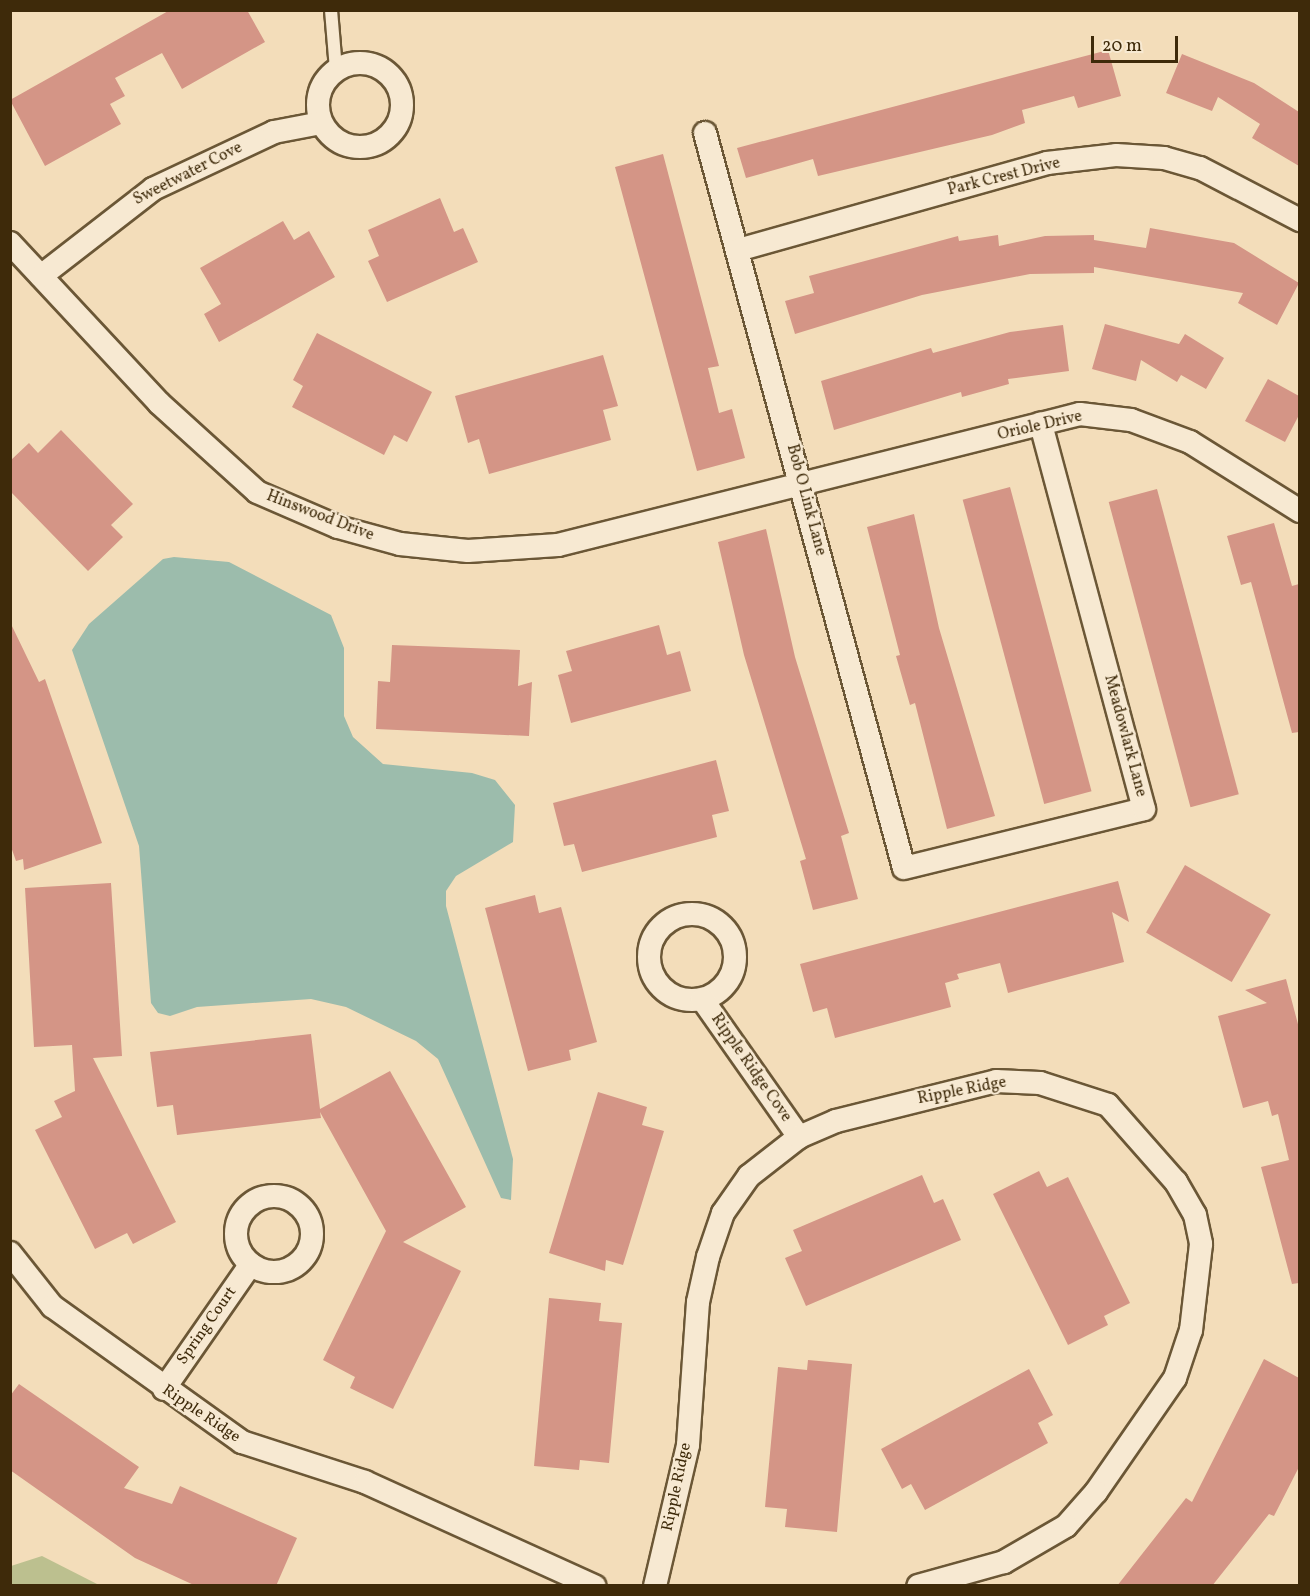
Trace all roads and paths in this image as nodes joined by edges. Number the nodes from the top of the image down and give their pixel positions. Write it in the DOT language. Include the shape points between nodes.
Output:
graph roads {
  1 [pos="331,10"];
  2 [pos="336,69"];
  3 [pos="321,123"];
  4 [pos="705,133"];
  5 [pos="1299,220"];
  6 [pos="10,243"];
  7 [pos="738,250"];
  8 [pos="41,276"];
  9 [pos="1041,424"];
  10 [pos="832,478"];
  11 [pos="801,483"];
  12 [pos="1299,511"];
  13 [pos="904,868"];
  14 [pos="702,999"];
  15 [pos="799,1137"];
  16 [pos="10,1253"];
  17 [pos="251,1264"];
  18 [pos="18,1284"];
  19 [pos="164,1389"];
  20 [pos="594,1586"];
  21 [pos="655,1586"];
  22 [pos="918,1586"];
  1 -- 2 [label="lane"];
  2 -- 3 [label="street" via="319,91"];
  2 -- 3 [label="street" via="357,62 378,66 398,86 401,115 386,138 362,147 336,140"];
  3 -- 8 [label="street, Sweetwater Cove" via="274,132 153,189"];
  4 -- 7 [label="street, Bob O Link Lane"];
  5 -- 7 [label="street, Park Crest Drive" via="1200,168 1164,158 1116,155 1047,163"];
  6 -- 8 [label="street, Hinswood Drive"];
  7 -- 11 [label="street, Bob O Link Lane"];
  8 -- 11 [label="street, Hinswood Drive" via="181,425 257,492 365,536 468,551 558,546"];
  9 -- 10 [label="street, Oriole Drive"];
  9 -- 12 [label="street, Oriole Drive" via="1080,414 1152,426 1190,442"];
  9 -- 13 [label="street, Meadowlark Lane" via="1144,809"];
  10 -- 11 [label="street, Hinswood Drive"];
  11 -- 13 [label="street, Bob O Link Lane"];
  14 -- 15 [label="street, Ripple Ridge Cove"];
  15 -- 21 [label="street, Ripple Ridge" via="749,1176 723,1213 708,1257 698,1302 687,1445"];
  15 -- 22 [label="street, Ripple Ridge" via="947,1091 996,1081 1040,1083 1108,1105 1163,1163 1195,1215 1202,1244 1197,1300 1175,1378 1096,1492 1038,1546 1004,1562"];
  16 -- 18 [label="street, Ripple Ridge"];
  17 -- 19 [label="street, Spring Court"];
  18 -- 19 [label="street, Ripple Ridge"];
  19 -- 20 [label="street, Ripple Ridge" via="242,1442 375,1486"];
}
